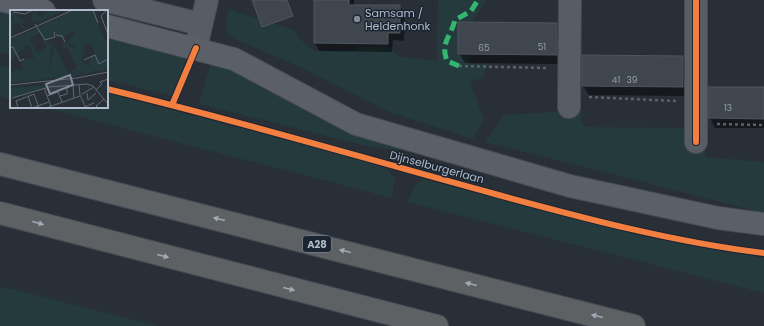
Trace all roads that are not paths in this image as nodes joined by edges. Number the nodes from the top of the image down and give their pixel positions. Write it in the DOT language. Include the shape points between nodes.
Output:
graph roads {
  1 [pos="0,0"];
  2 [pos="104,0"];
  3 [pos="207,0"];
  4 [pos="570,0"];
  5 [pos="696,0"];
  6 [pos="40,10"];
  7 [pos="200,24"];
  8 [pos="108,26"];
  9 [pos="196,48"];
  10 [pos="569,101"];
  11 [pos="696,123"];
  12 [pos="0,164"];
  13 [pos="0,213"];
  14 [pos="764,224"];
  15 [pos="438,326"];
  16 [pos="634,326"];
  1 -- 6 [label="main road"];
  2 -- 7 [label="street"];
  3 -- 7 [label="street"];
  4 -- 10 [label="street"];
  5 -- 11 [label="street"];
  7 -- 9 [label="street"];
  8 -- 9 [label="main road, Dijnselburgerlaan"];
  9 -- 14 [label="main road, Dijnselburgerlaan" via="234,59 356,124 570,186 718,218"];
  16 -- 12 [label="highway, A28, one-way"];
  13 -- 15 [label="highway, one-way"];
}
